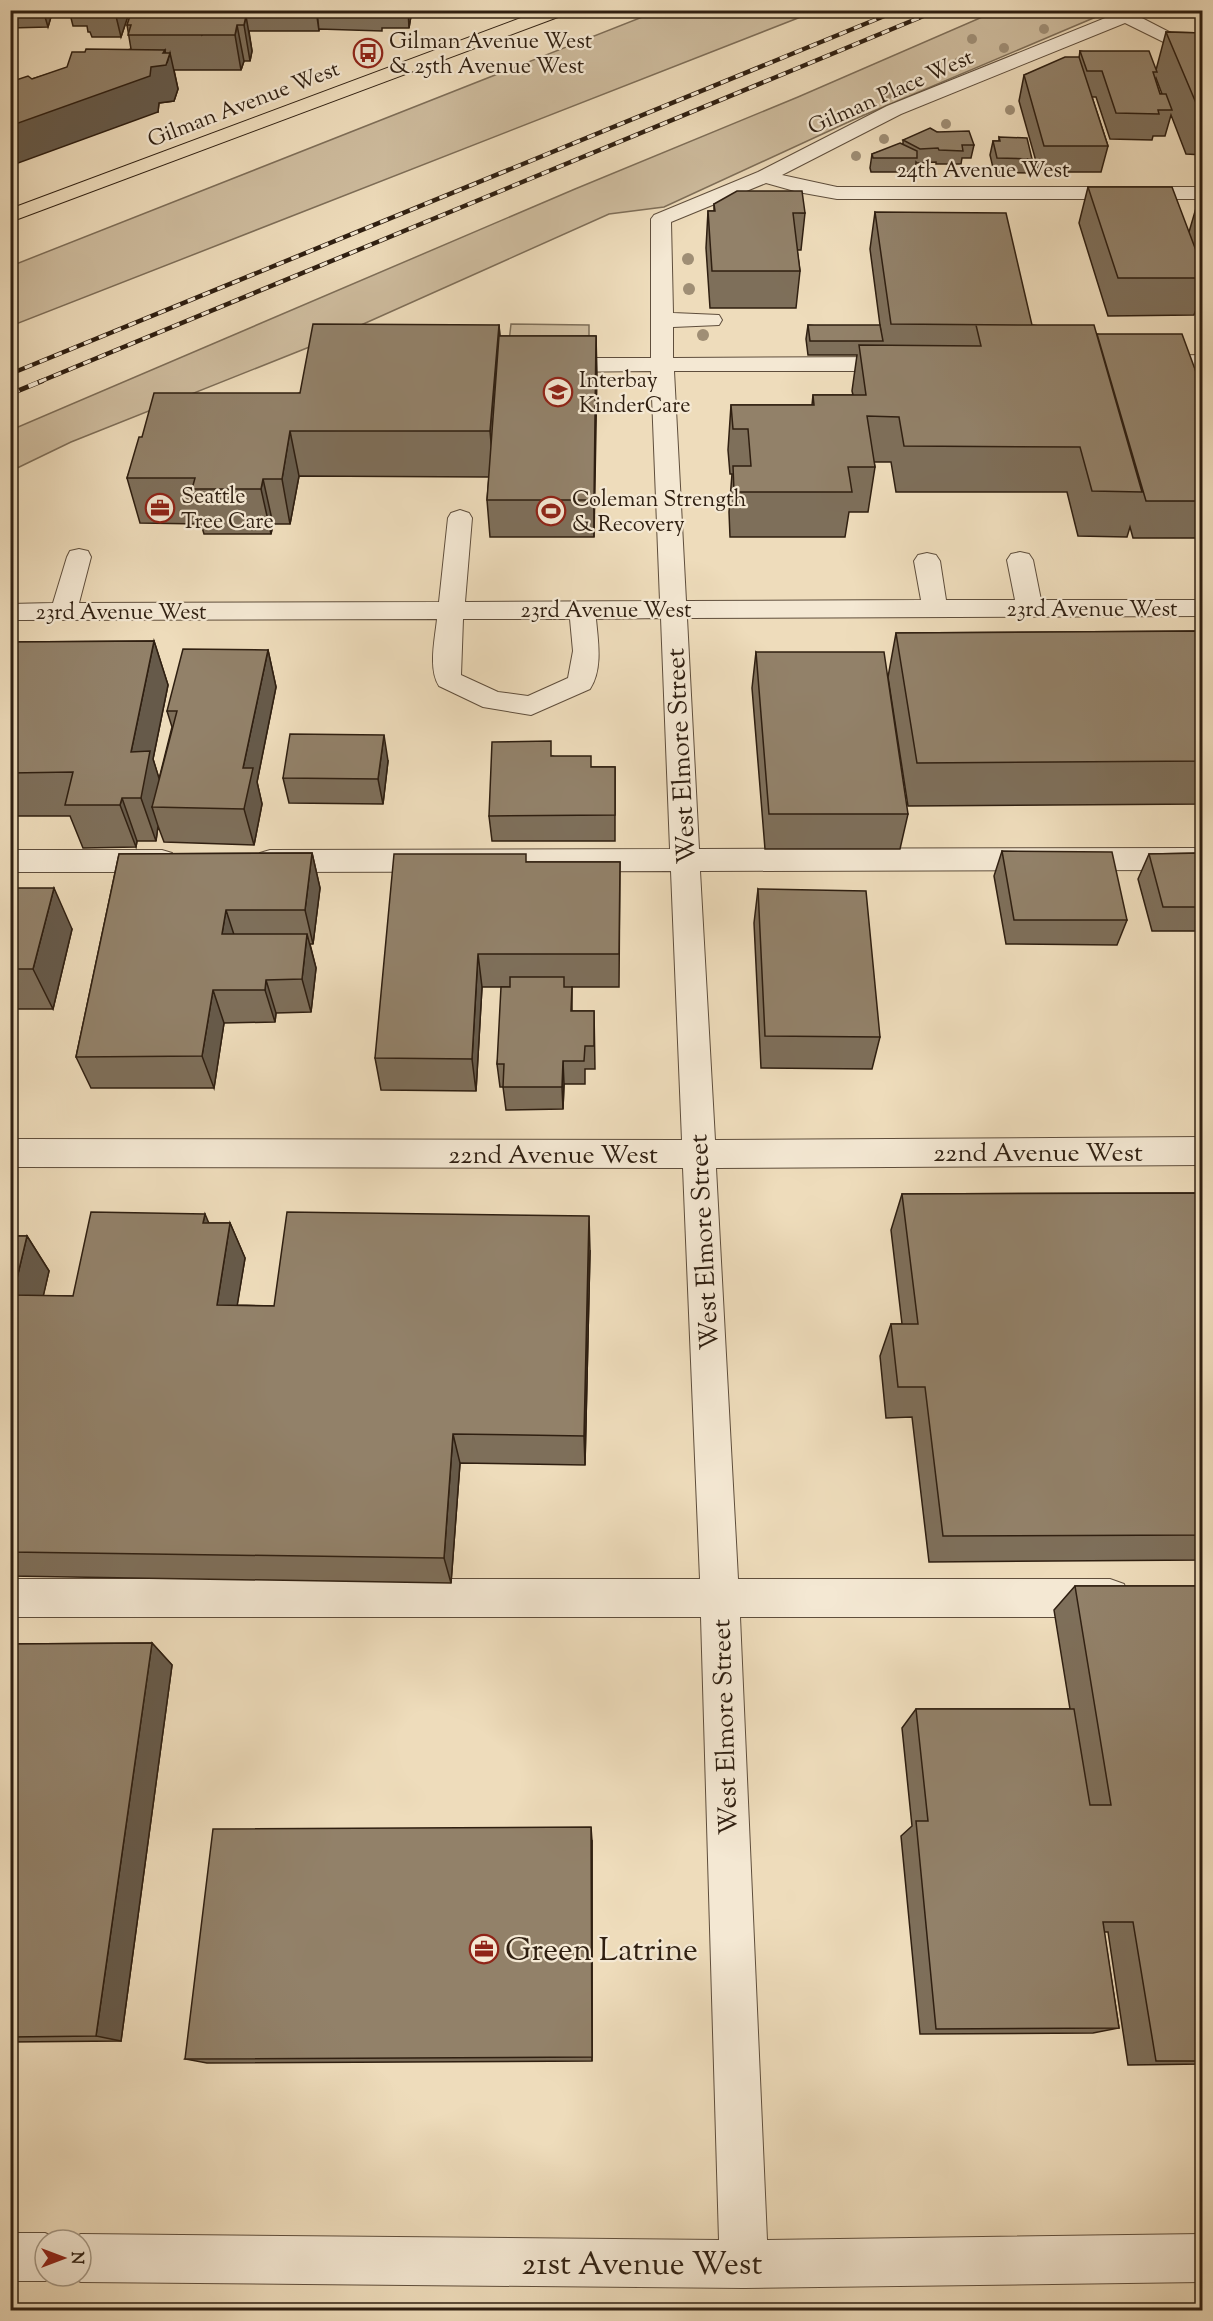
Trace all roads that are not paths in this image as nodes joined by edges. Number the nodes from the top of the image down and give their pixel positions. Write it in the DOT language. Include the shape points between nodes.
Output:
graph roads {
  1 [pos="560,10"];
  2 [pos="1134,14"];
  3 [pos="1203,56"];
  4 [pos="765,176"];
  5 [pos="1203,193"];
  6 [pos="10,216"];
  7 [pos="661,219"];
  8 [pos="662,320"];
  9 [pos="711,320"];
  10 [pos="1203,362"];
  11 [pos="921,363"];
  12 [pos="1120,363"];
  13 [pos="662,364"];
  14 [pos="533,365"];
  15 [pos="460,518"];
  16 [pos="79,557"];
  17 [pos="1020,560"];
  18 [pos="927,561"];
  19 [pos="1203,608"];
  20 [pos="582,609"];
  21 [pos="673,609"];
  22 [pos="935,609"];
  23 [pos="1030,609"];
  24 [pos="452,610"];
  25 [pos="64,611"];
  26 [pos="10,612"];
  27 [pos="1203,860"];
  28 [pos="10,861"];
  29 [pos="188,861"];
  30 [pos="248,861"];
  31 [pos="686,862"];
  32 [pos="1203,1151"];
  33 [pos="10,1153"];
  34 [pos="699,1154"];
  35 [pos="10,1598"];
  36 [pos="720,1598"];
  37 [pos="1144,1599"];
  38 [pos="10,2257"];
  39 [pos="33,2258"];
  40 [pos="93,2258"];
  41 [pos="1203,2258"];
  42 [pos="744,2264"];
  1 -- 6 [label="main road, Gilman Avenue West"];
  2 -- 3 [label="street"];
  2 -- 4 [label="street, Gilman Place West" via="894,111"];
  4 -- 5 [label="street, 24th Avenue West" via="837,193"];
  4 -- 7 [label="street, Gilman Place West"];
  7 -- 8 [label="street, West Elmore Street"];
  8 -- 9 [label="street"];
  8 -- 13 [label="street, West Elmore Street"];
  10 -- 12 [label="street"];
  11 -- 13 [label="street"];
  13 -- 14 [label="street"];
  13 -- 21 [label="street, West Elmore Street"];
  15 -- 24 [label="street"];
  16 -- 25 [label="street"];
  17 -- 23 [label="street"];
  18 -- 22 [label="street"];
  19 -- 23 [label="street, 23rd Avenue West"];
  20 -- 21 [label="street, 23rd Avenue West"];
  20 -- 24 [label="street, 23rd Avenue West"];
  20 -- 24 [label="street" via="586,651 581,683 531,706 493,700 448,680"];
  21 -- 22 [label="street, 23rd Avenue West"];
  21 -- 31 [label="street, West Elmore Street"];
  22 -- 23 [label="street, 23rd Avenue West"];
  24 -- 25 [label="street, 23rd Avenue West"];
  25 -- 26 [label="street, 23rd Avenue West"];
  27 -- 31 [label="street"];
  28 -- 29 [label="street"];
  30 -- 31 [label="street"];
  31 -- 34 [label="street, West Elmore Street"];
  32 -- 34 [label="street, 22nd Avenue West"];
  33 -- 34 [label="street, 22nd Avenue West"];
  34 -- 36 [label="street, West Elmore Street"];
  35 -- 36 [label="street"];
  36 -- 37 [label="street"];
  36 -- 42 [label="street, West Elmore Street"];
  38 -- 39 [label="street"];
  40 -- 42 [label="street, 21st Avenue West"];
  41 -- 42 [label="street, 21st Avenue West"];
}
